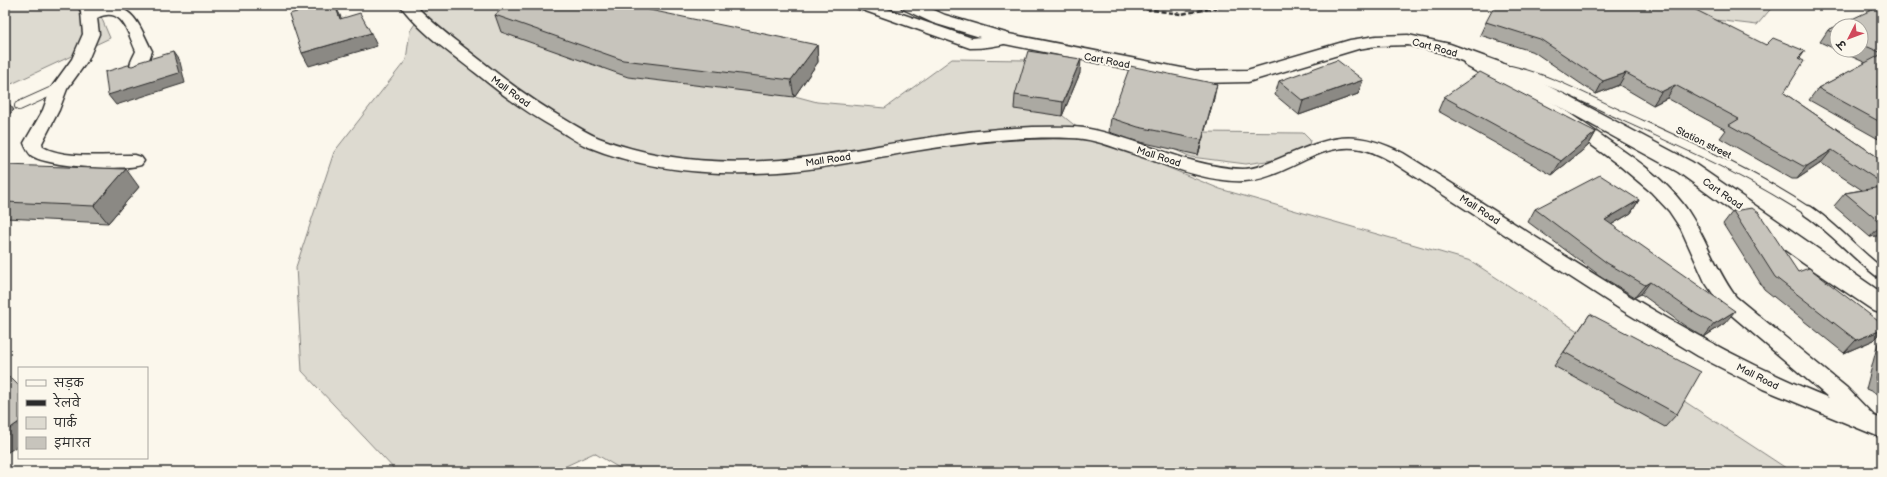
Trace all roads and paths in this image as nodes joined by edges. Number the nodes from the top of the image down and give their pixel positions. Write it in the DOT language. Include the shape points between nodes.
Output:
graph roads {
  1 [pos="407,5"];
  2 [pos="862,5"];
  3 [pos="908,5"];
  4 [pos="87,11"];
  5 [pos="1006,39"];
  6 [pos="1421,42"];
  7 [pos="1495,67"];
  8 [pos="138,70"];
  9 [pos="59,88"];
  10 [pos="19,106"];
  11 [pos="135,161"];
  12 [pos="1882,274"];
  13 [pos="1882,305"];
  14 [pos="1875,426"];
  1 -- 14 [label="street, Mall Road" via="424,23 507,90 563,126 609,148 678,164 711,167 781,166 928,143 1012,134 1072,132 1098,136 1213,174 1246,175 1266,171 1324,146 1345,142 1361,143 1397,157 1706,350 1816,404"];
  2 -- 5 [label="street" via="970,43"];
  3 -- 5 [label="main road, Cart Road" via="939,19"];
  4 -- 8 [label="street" via="110,9 122,14 131,22 144,51"];
  4 -- 9 [label="street" via="91,34 80,60"];
  5 -- 6 [label="main road, Cart Road" via="1184,76 1207,78 1241,77 1260,73 1356,44 1399,40"];
  6 -- 7 [label="main road, Cart Road"];
  6 -- 14 [label="street" via="1466,60 1536,98 1640,173 1683,216 1694,233 1720,292 1729,302"];
  7 -- 12 [label="lane, Station street" via="1550,83 1760,182 1820,219 1860,258"];
  7 -- 13 [label="main road, Cart Road" via="1685,167"];
  9 -- 10 [label="lane"];
  9 -- 11 [label="street" via="51,110 32,143 37,151 46,156 64,159"];
}
